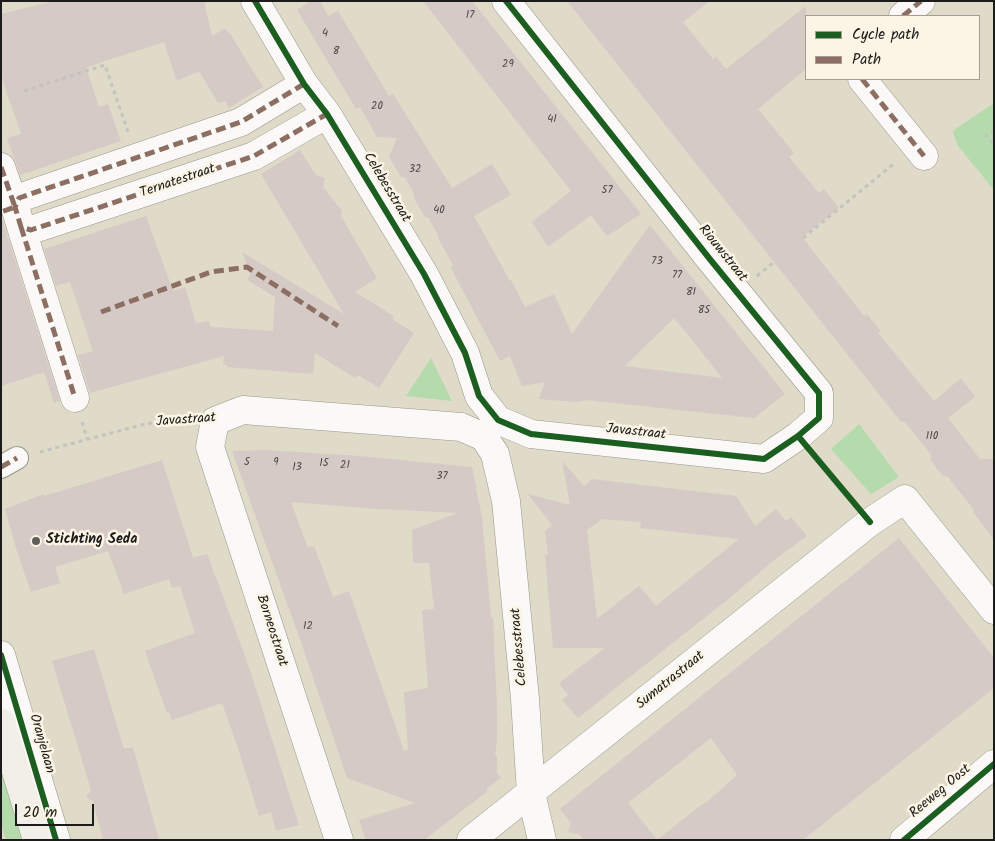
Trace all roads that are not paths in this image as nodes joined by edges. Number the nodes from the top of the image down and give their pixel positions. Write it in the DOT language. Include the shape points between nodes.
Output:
graph roads {
  1 [pos="255,1"];
  2 [pos="506,1"];
  3 [pos="921,1"];
  4 [pos="904,15"];
  5 [pos="863,80"];
  6 [pos="304,84"];
  7 [pos="327,114"];
  8 [pos="920,150"];
  9 [pos="1,167"];
  10 [pos="12,215"];
  11 [pos="479,396"];
  12 [pos="75,398"];
  13 [pos="215,421"];
  14 [pos="798,436"];
  15 [pos="495,454"];
  16 [pos="994,610"];
  17 [pos="1,655"];
  18 [pos="1,722"];
  19 [pos="994,764"];
  20 [pos="531,793"];
  21 [pos="37,840"];
  22 [pos="56,840"];
  23 [pos="340,840"];
  24 [pos="472,840"];
  25 [pos="542,840"];
  26 [pos="904,840"];
  1 -- 6 [label="street, Celebesstraat"];
  2 -- 14 [label="street, Riouwstraat" via="819,393 819,418"];
  3 -- 4 [label="street"];
  5 -- 8 [label="street"];
  6 -- 7 [label="street, Celebesstraat"];
  6 -- 10 [label="street" via="241,122 19,198"];
  7 -- 10 [label="street, Ternatestraat" via="254,156 31,230"];
  7 -- 11 [label="street, Celebesstraat" via="424,274 465,353"];
  9 -- 10 [label="street"];
  10 -- 12 [label="street"];
  11 -- 14 [label="street, Javastraat" via="498,420 531,434 764,459"];
  13 -- 15 [label="street, Javastraat" via="243,410 461,427 484,437"];
  13 -- 23 [label="street, Borneostraat" via="210,447"];
  15 -- 20 [label="street, Celebesstraat" via="506,501 526,699"];
  16 -- 20 [label="street, Sumatrastraat" via="905,499 870,522"];
  17 -- 22 [label="street, Oranjelaan"];
  18 -- 21 [label="main road"];
  19 -- 26 [label="street, Reeweg Oost"];
  20 -- 24 [label="street, Sumatrastraat"];
  20 -- 25 [label="street, Celebesstraat"];
}
